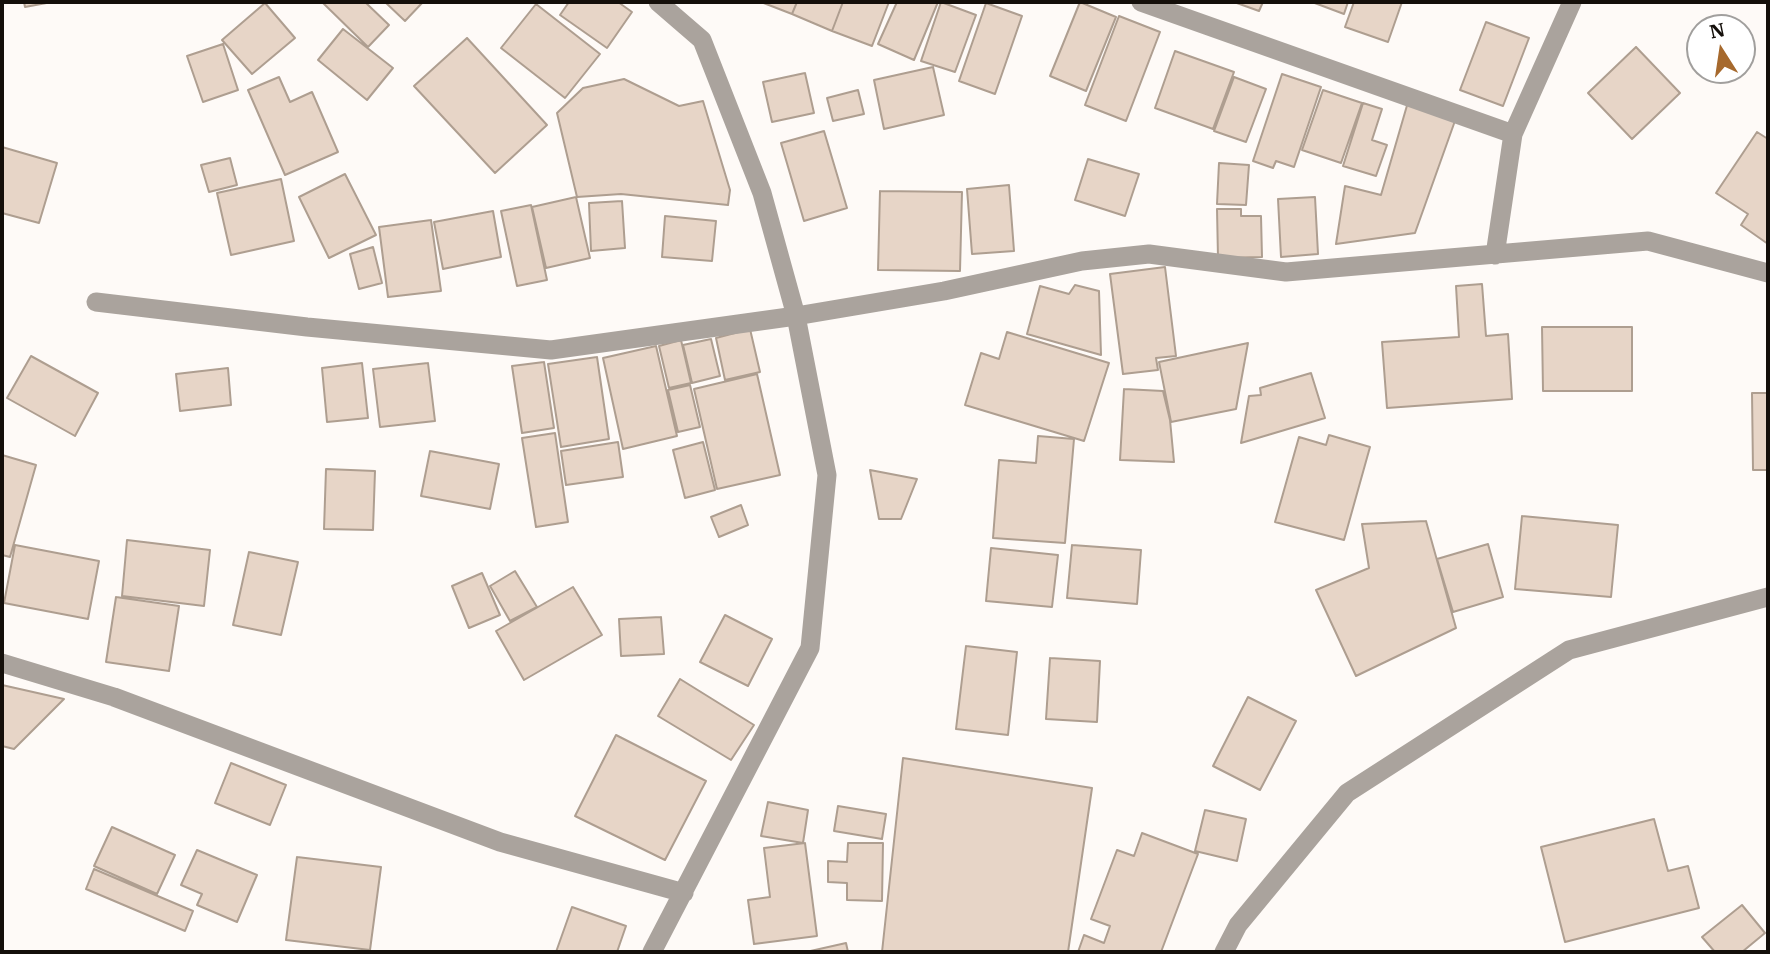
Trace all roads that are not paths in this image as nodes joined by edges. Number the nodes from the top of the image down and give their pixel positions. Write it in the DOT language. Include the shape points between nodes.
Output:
graph roads {
  1 [pos="658,2"];
  2 [pos="1141,2"];
  3 [pos="1572,2"];
  4 [pos="1513,134"];
  5 [pos="1494,255"];
  6 [pos="1768,273"];
  7 [pos="96,302"];
  8 [pos="796,316"];
  9 [pos="1768,597"];
  10 [pos="2,663"];
  11 [pos="684,893"];
  12 [pos="652,952"];
  13 [pos="1224,952"];
  1 -- 8 [label="street" via="702,40 762,193"];
  2 -- 4 [label="street"];
  3 -- 4 [label="street"];
  4 -- 5 [label="street"];
  5 -- 6 [label="street" via="1648,241"];
  5 -- 8 [label="street" via="1286,272 1149,254 1082,261"];
  7 -- 8 [label="street" via="551,350"];
  8 -- 11 [label="street" via="827,475 810,648"];
  9 -- 13 [label="street" via="1569,650 1347,793 1238,925"];
  10 -- 11 [label="street" via="114,697 500,842"];
  11 -- 12 [label="street"];
}
